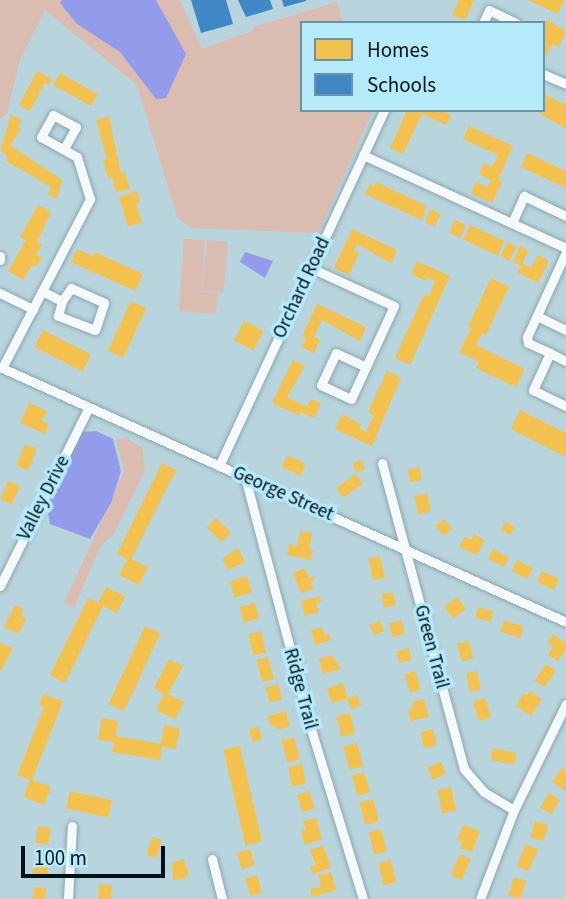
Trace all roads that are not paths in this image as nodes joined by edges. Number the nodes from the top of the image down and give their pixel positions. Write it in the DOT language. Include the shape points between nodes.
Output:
graph roads {
  1 [pos="484,21"];
  2 [pos="512,21"];
  3 [pos="545,75"];
  4 [pos="566,84"];
  5 [pos="383,112"];
  6 [pos="64,149"];
  7 [pos="363,155"];
  8 [pos="566,216"];
  9 [pos="512,223"];
  10 [pos="566,250"];
  11 [pos="311,268"];
  12 [pos="42,291"];
  13 [pos="0,293"];
  14 [pos="62,301"];
  15 [pos="33,309"];
  16 [pos="537,316"];
  17 [pos="566,330"];
  18 [pos="550,353"];
  19 [pos="566,361"];
  20 [pos="366,367"];
  21 [pos="1,368"];
  22 [pos="566,405"];
  23 [pos="88,409"];
  24 [pos="382,463"];
  25 [pos="219,466"];
  26 [pos="245,477"];
  27 [pos="404,549"];
  28 [pos="0,586"];
  29 [pos="566,622"];
  30 [pos="566,704"];
  31 [pos="514,810"];
  32 [pos="72,826"];
  33 [pos="212,859"];
  34 [pos="68,899"];
  35 [pos="222,899"];
  36 [pos="363,899"];
  37 [pos="481,899"];
  1 -- 2 [label="street" via="489,10"];
  3 -- 4 [label="street"];
  5 -- 7 [label="street, Orchard Road"];
  6 -- 12 [label="street" via="77,157 90,199"];
  7 -- 9 [label="street"];
  7 -- 11 [label="street, Orchard Road"];
  8 -- 9 [label="street" via="524,197"];
  9 -- 10 [label="street"];
  10 -- 16 [label="street"];
  11 -- 20 [label="street" via="394,306"];
  11 -- 25 [label="street, Orchard Road"];
  12 -- 14 [label="street"];
  12 -- 15 [label="street"];
  13 -- 15 [label="street"];
  14 -- 14 [label="street" via="71,288 104,303 95,330 58,316"];
  15 -- 21 [label="street"];
  16 -- 17 [label="street"];
  16 -- 18 [label="street" via="528,343"];
  18 -- 19 [label="street"];
  18 -- 22 [label="street" via="533,390"];
  20 -- 20 [label="street" via="351,399 321,385 336,353"];
  21 -- 23 [label="street, George Street"];
  23 -- 25 [label="street, George Street"];
  23 -- 28 [label="street, Valley Drive"];
  24 -- 27 [label="street, Green Trail"];
  25 -- 26 [label="street, George Street"];
  26 -- 27 [label="street, George Street"];
  26 -- 36 [label="street, Ridge Trail" via="311,729"];
  27 -- 29 [label="street, George Street"];
  27 -- 31 [label="street, Green Trail" via="464,769 484,792"];
  30 -- 31 [label="street"];
  31 -- 37 [label="street"];
  32 -- 34 [label="street"];
  33 -- 35 [label="street"];
}
